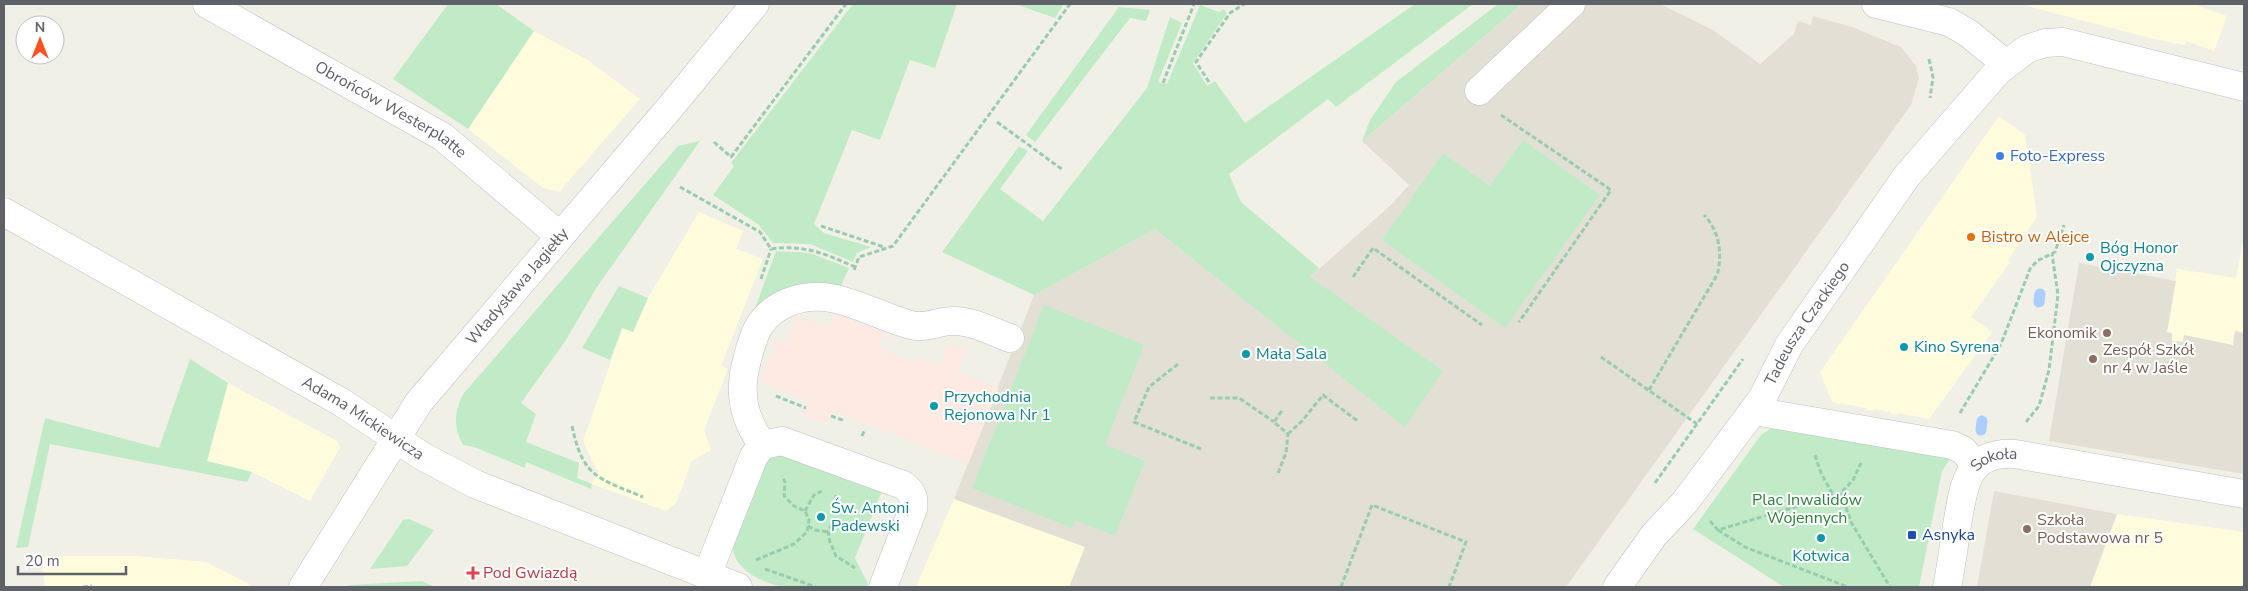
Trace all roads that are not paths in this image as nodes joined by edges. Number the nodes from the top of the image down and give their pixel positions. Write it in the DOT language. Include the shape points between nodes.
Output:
graph roads {
  1 [pos="207,4"];
  2 [pos="754,4"];
  3 [pos="1571,4"];
  4 [pos="1876,4"];
  5 [pos="2006,64"];
  6 [pos="2244,88"];
  7 [pos="1488,100"];
  8 [pos="4,212"];
  9 [pos="560,236"];
  10 [pos="1010,338"];
  11 [pos="1754,411"];
  12 [pos="395,438"];
  13 [pos="770,443"];
  14 [pos="1976,466"];
  15 [pos="2244,494"];
  16 [pos="745,571"];
  17 [pos="707,575"];
  18 [pos="303,587"];
  19 [pos="883,587"];
  20 [pos="1617,587"];
  21 [pos="1947,587"];
  1 -- 9 [label="street, Obrońców Westerplatte" via="443,137"];
  2 -- 9 [label="street, Władysława Jagiełły"];
  3 -- 7 [label="street"];
  4 -- 5 [label="street" via="1949,22"];
  5 -- 6 [label="street, Tadeusza Czackiego" via="2037,44 2063,42"];
  5 -- 11 [label="street, Tadeusza Czackiego" via="1906,177 1789,345"];
  8 -- 12 [label="street, Adama Mickiewicza" via="341,402"];
  9 -- 12 [label="street, Władysława Jagiełły" via="419,402"];
  10 -- 13 [label="street" via="959,322 914,326 827,296 810,296 780,306 766,315 755,335 743,381 742,399 747,418"];
  11 -- 14 [label="street, Sokoła" via="1952,445 1963,450"];
  11 -- 20 [label="street, Tadeusza Czackiego" via="1685,502 1654,535"];
  12 -- 17 [label="street, Adama Mickiewicza" via="475,484"];
  12 -- 18 [label="street, Władysława Jagiełły"];
  13 -- 17 [label="street" via="750,463"];
  13 -- 19 [label="street" via="787,442 908,488 913,497 913,509"];
  14 -- 15 [label="street, Sokoła" via="1990,457 2015,454"];
  14 -- 21 [label="street" via="1963,488"];
  16 -- 17 [label="street, Adama Mickiewicza"];
}
